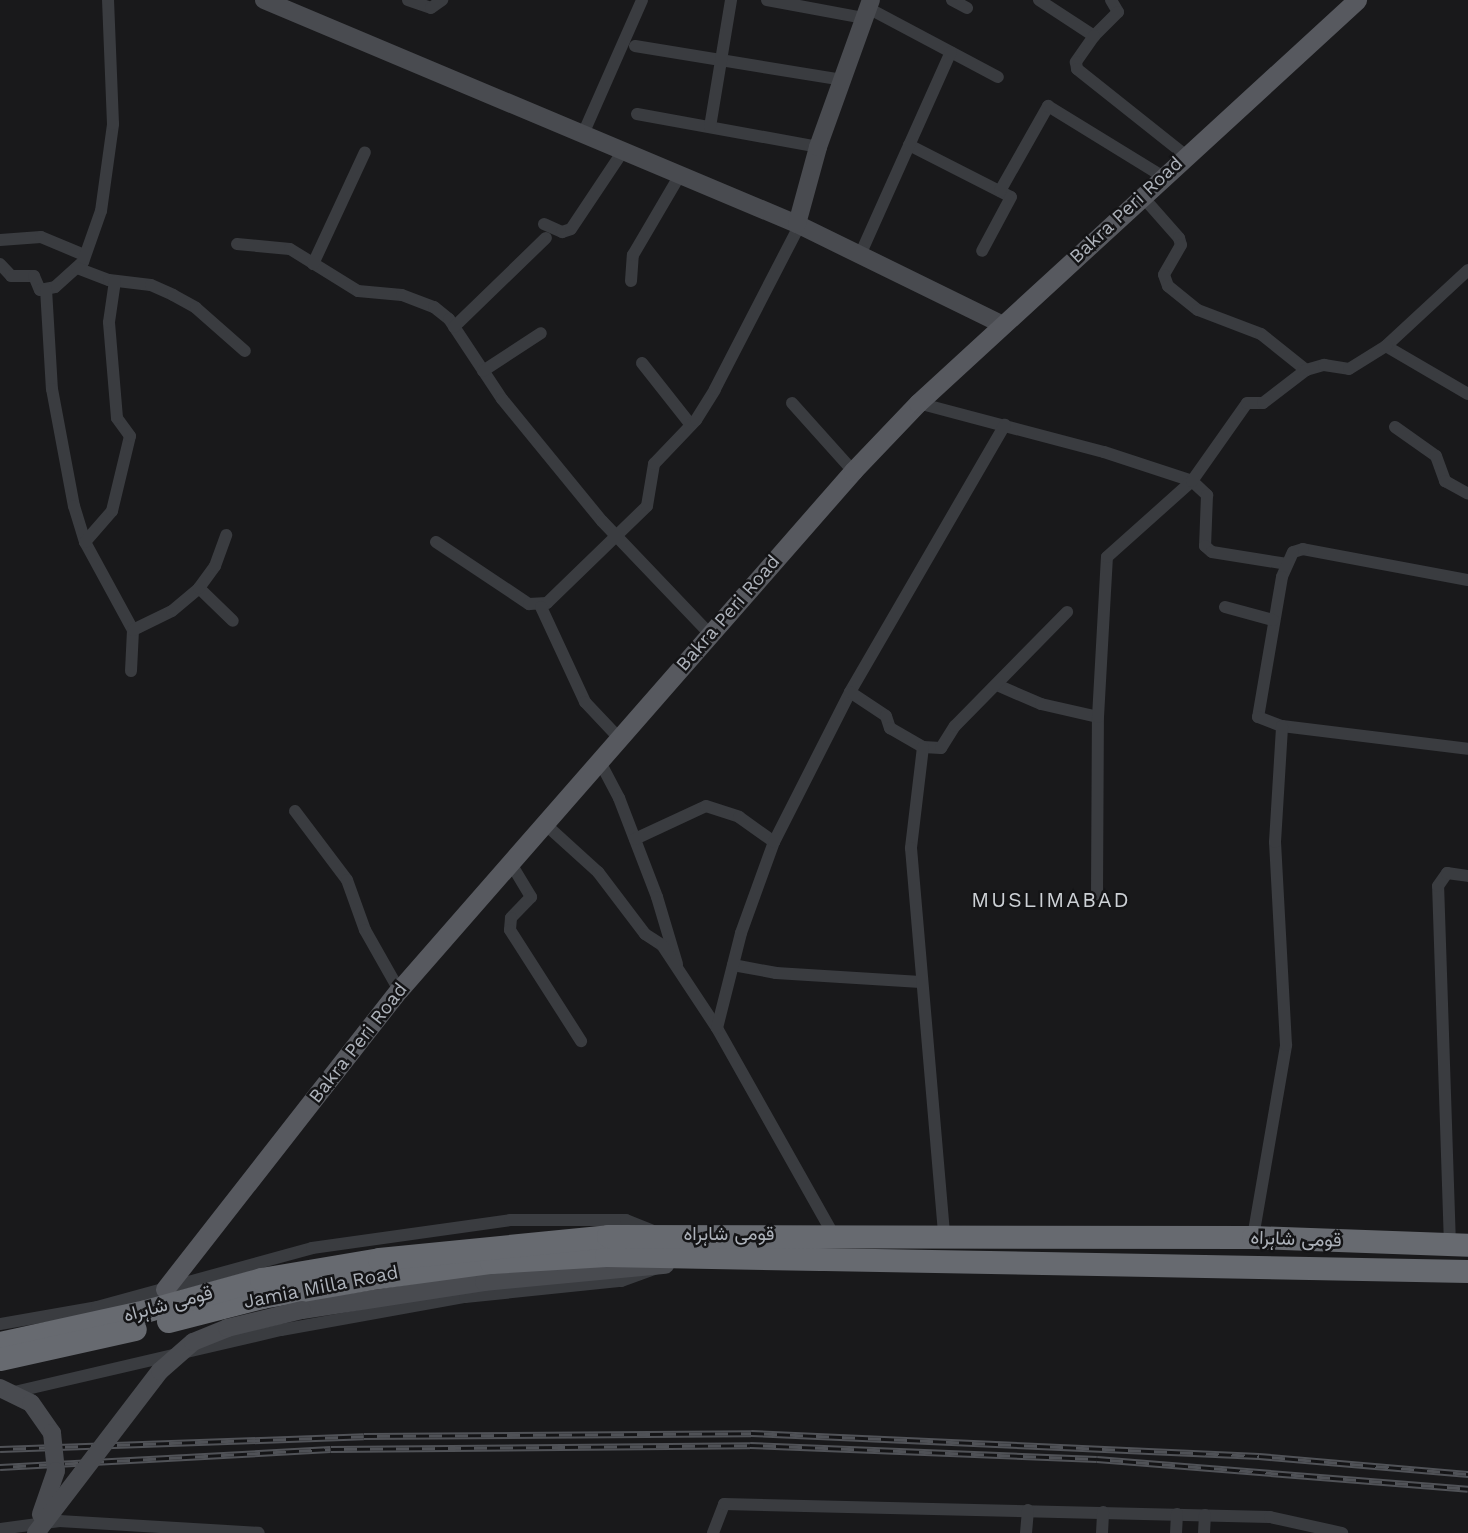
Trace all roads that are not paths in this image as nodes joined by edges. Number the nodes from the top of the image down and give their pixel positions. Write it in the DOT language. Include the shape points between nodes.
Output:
graph roads {
  1 [pos="108,0"];
  2 [pos="265,0"];
  3 [pos="408,0"];
  4 [pos="442,0"];
  5 [pos="642,0"];
  6 [pos="731,0"];
  7 [pos="767,0"];
  8 [pos="952,0"];
  9 [pos="1039,0"];
  10 [pos="1111,0"];
  11 [pos="1357,0"];
  12 [pos="967,8"];
  13 [pos="868,9"];
  14 [pos="1094,36"];
  15 [pos="635,46"];
  16 [pos="951,52"];
  17 [pos="720,60"];
  18 [pos="998,77"];
  19 [pos="842,80"];
  20 [pos="637,114"];
  21 [pos="710,127"];
  22 [pos="583,134"];
  23 [pos="909,145"];
  24 [pos="818,147"];
  25 [pos="624,151"];
  26 [pos="365,152"];
  27 [pos="1185,155"];
  28 [pos="680,175"];
  29 [pos="1162,176"];
  30 [pos="1000,191"];
  31 [pos="1142,196"];
  32 [pos="544,224"];
  33 [pos="798,225"];
  34 [pos="546,238"];
  35 [pos="0,240"];
  36 [pos="237,244"];
  37 [pos="982,251"];
  38 [pos="84,255"];
  39 [pos="860,255"];
  40 [pos="0,264"];
  41 [pos="313,264"];
  42 [pos="77,268"];
  43 [pos="1468,270"];
  44 [pos="115,281"];
  45 [pos="631,281"];
  46 [pos="46,289"];
  47 [pos="1003,325"];
  48 [pos="453,327"];
  49 [pos="541,333"];
  50 [pos="1386,346"];
  51 [pos="245,351"];
  52 [pos="642,363"];
  53 [pos="1306,370"];
  54 [pos="484,371"];
  55 [pos="1468,394"];
  56 [pos="792,403"];
  57 [pos="918,403"];
  58 [pos="691,425"];
  59 [pos="1004,425"];
  60 [pos="1395,427"];
  61 [pos="853,471"];
  62 [pos="1192,481"];
  63 [pos="1468,494"];
  64 [pos="226,535"];
  65 [pos="616,536"];
  66 [pos="85,542"];
  67 [pos="436,542"];
  68 [pos="1287,564"];
  69 [pos="1468,580"];
  70 [pos="198,588"];
  71 [pos="541,607"];
  72 [pos="1225,607"];
  73 [pos="1067,612"];
  74 [pos="1273,620"];
  75 [pos="233,621"];
  76 [pos="133,630"];
  77 [pos="710,634"];
  78 [pos="131,671"];
  79 [pos="997,685"];
  80 [pos="850,692"];
  81 [pos="1098,717"];
  82 [pos="1282,726"];
  83 [pos="620,739"];
  84 [pos="923,747"];
  85 [pos="1468,750"];
  86 [pos="600,762"];
  87 [pos="295,811"];
  88 [pos="545,824"];
  89 [pos="635,839"];
  90 [pos="774,842"];
  91 [pos="510,863"];
  92 [pos="1468,876"];
  93 [pos="1097,894"];
  94 [pos="733,965"];
  95 [pos="677,968"];
  96 [pos="921,982"];
  97 [pos="399,990"];
  98 [pos="717,1028"];
  99 [pos="581,1041"];
  100 [pos="661,1234"];
  101 [pos="833,1234"];
  102 [pos="944,1235"];
  103 [pos="1253,1237"];
  104 [pos="607,1245"];
  105 [pos="1459,1245"];
  106 [pos="706,1257"];
  107 [pos="661,1266"];
  108 [pos="1462,1275"];
  109 [pos="165,1289"];
  110 [pos="0,1324"];
  111 [pos="0,1343"];
  112 [pos="0,1359"];
  113 [pos="0,1388"];
  114 [pos="0,1396"];
  115 [pos="1028,1510"];
  116 [pos="1102,1513"];
  117 [pos="1177,1514"];
  118 [pos="1205,1516"];
  119 [pos="59,1521"];
  120 [pos="0,1529"];
  121 [pos="31,1533"];
  122 [pos="36,1533"];
  123 [pos="50,1533"];
  124 [pos="259,1533"];
  125 [pos="712,1533"];
  126 [pos="1026,1533"];
  127 [pos="1102,1533"];
  128 [pos="1175,1533"];
  129 [pos="1204,1533"];
  130 [pos="1342,1533"];
  1 -- 38 [label="street" via="113,124 101,211"];
  2 -- 22 [label="street"];
  3 -- 4 [label="street" via="432,8"];
  5 -- 22 [label="street"];
  6 -- 17 [label="street"];
  7 -- 13 [label="street"];
  8 -- 12 [label="street"];
  9 -- 14 [label="street"];
  10 -- 14 [label="street" via="1118,12"];
  11 -- 27 [label="main road, Bakra Peri Road"];
  13 -- 16 [label="street"];
  13 -- 19 [label="street"];
  14 -- 27 [label="street" via="1076,62 1077,69"];
  15 -- 17 [label="street"];
  16 -- 18 [label="street"];
  16 -- 23 [label="street"];
  17 -- 19 [label="street"];
  17 -- 21 [label="street"];
  19 -- 24 [label="street"];
  20 -- 21 [label="street"];
  21 -- 24 [label="street"];
  22 -- 25 [label="street"];
  23 -- 30 [label="street"];
  23 -- 39 [label="street"];
  24 -- 33 [label="street"];
  25 -- 28 [label="street"];
  25 -- 32 [label="street" via="571,229 562,232"];
  26 -- 41 [label="street"];
  27 -- 29 [label="main road, Bakra Peri Road"];
  28 -- 33 [label="street"];
  28 -- 45 [label="street" via="633,255"];
  29 -- 30 [label="street" via="1048,106"];
  29 -- 31 [label="main road, Bakra Peri Road"];
  30 -- 37 [label="street" via="1011,201"];
  31 -- 47 [label="main road, Bakra Peri Road"];
  31 -- 53 [label="street" via="1179,238 1181,245 1164,275 1168,286 1198,310 1261,334"];
  33 -- 39 [label="street"];
  33 -- 58 [label="street" via="715,389"];
  34 -- 48 [label="street"];
  35 -- 38 [label="street" via="41,237"];
  36 -- 41 [label="street" via="290,249"];
  38 -- 42 [label="street"];
  39 -- 47 [label="street"];
  40 -- 46 [label="street" via="6,274 34,276 38,289"];
  41 -- 48 [label="street" via="358,291 424,300"];
  42 -- 44 [label="street"];
  42 -- 46 [label="street"];
  43 -- 50 [label="street"];
  44 -- 51 [label="street" via="151,285 173,295 196,308"];
  44 -- 66 [label="street" via="109,322 117,418 131,436 112,511"];
  46 -- 66 [label="street" via="52,388"];
  47 -- 57 [label="main road, Bakra Peri Road"];
  48 -- 54 [label="street"];
  49 -- 54 [label="street"];
  50 -- 53 [label="street" via="1349,369 1324,365"];
  50 -- 55 [label="street"];
  52 -- 58 [label="street"];
  53 -- 62 [label="street" via="1263,403 1247,403"];
  54 -- 65 [label="street"];
  56 -- 61 [label="street"];
  57 -- 59 [label="street"];
  57 -- 61 [label="main road, Bakra Peri Road"];
  58 -- 65 [label="street" via="654,464 647,506"];
  59 -- 62 [label="street"];
  59 -- 80 [label="street"];
  60 -- 63 [label="street" via="1436,456 1445,481"];
  61 -- 77 [label="main road, Bakra Peri Road"];
  62 -- 68 [label="street" via="1207,495 1205,546 1212,552"];
  62 -- 81 [label="street" via="1107,557"];
  64 -- 70 [label="street" via="215,566"];
  65 -- 71 [label="street"];
  65 -- 77 [label="street"];
  66 -- 76 [label="street"];
  67 -- 71 [label="street" via="529,604"];
  68 -- 69 [label="street" via="1293,552 1304,549"];
  68 -- 74 [label="street"];
  70 -- 75 [label="street"];
  70 -- 76 [label="street" via="172,611"];
  71 -- 83 [label="street" via="579,692"];
  72 -- 74 [label="street"];
  73 -- 79 [label="street"];
  74 -- 82 [label="street" via="1258,717"];
  76 -- 78 [label="street"];
  77 -- 83 [label="main road, Bakra Peri Road"];
  79 -- 81 [label="street" via="1041,704"];
  79 -- 84 [label="street" via="955,726 941,748"];
  80 -- 84 [label="street" via="886,716 890,728"];
  80 -- 90 [label="street"];
  81 -- 93 [label="street"];
  82 -- 85 [label="street"];
  82 -- 103 [label="street" via="1275,842 1286,1045"];
  83 -- 86 [label="main road, Bakra Peri Road"];
  84 -- 96 [label="street" via="911,848"];
  86 -- 88 [label="main road, Bakra Peri Road"];
  86 -- 89 [label="street"];
  87 -- 97 [label="street" via="347,880 365,930"];
  88 -- 91 [label="main road, Bakra Peri Road"];
  88 -- 95 [label="street" via="598,872"];
  89 -- 90 [label="street" via="706,806 740,817"];
  89 -- 95 [label="street" via="675,945"];
  90 -- 94 [label="street"];
  91 -- 97 [label="main road, Bakra Peri Road"];
  91 -- 99 [label="street" via="531,897 511,918 510,930"];
  92 -- 105 [label="street" via="1447,873 1438,886"];
  94 -- 96 [label="street" via="776,973"];
  94 -- 98 [label="street"];
  95 -- 98 [label="street"];
  96 -- 102 [label="street"];
  97 -- 109 [label="main road, Bakra Peri Road"];
  98 -- 101 [label="street"];
  100 -- 101 [label="highway, قومی شاہراہ"];
  100 -- 104 [label="highway, قومی شاہراہ"];
  100 -- 109 [label="street" via="626,1220 510,1220 312,1248"];
  101 -- 102 [label="highway, قومی شاہراہ"];
  102 -- 103 [label="highway, قومی شاہراہ"];
  103 -- 105 [label="highway, قومی شاہراہ"];
  104 -- 106 [label="highway, قومی شاہراہ"];
  104 -- 111 [label="highway, قومی شاہراہ" via="379,1259 261,1279"];
  104 -- 112 [label="highway, قومی شاہراہ" via="262,1297"];
  105 -- 108 [label="street"];
  106 -- 107 [label="street, Jamia Milla Road"];
  106 -- 108 [label="highway, قومی شاہراہ"];
  107 -- 114 [label="street" via="621,1281 465,1297 281,1330"];
  107 -- 122 [label="street, Jamia Milla Road, bridge" via="445,1286 302,1310 227,1328 193,1342 160,1371"];
  109 -- 110 [label="street"];
  113 -- 121 [label="street, bridge" via="31,1404 52,1433 56,1471 51,1496"];
  115 -- 116 [label="street"];
  115 -- 125 [label="street" via="724,1504"];
  115 -- 126 [label="street"];
  116 -- 117 [label="street"];
  116 -- 127 [label="street"];
  117 -- 118 [label="street"];
  117 -- 128 [label="street"];
  118 -- 129 [label="street"];
  118 -- 130 [label="street" via="1270,1517"];
  119 -- 120 [label="street"];
  119 -- 123 [label="street"];
  119 -- 124 [label="street"];
}
